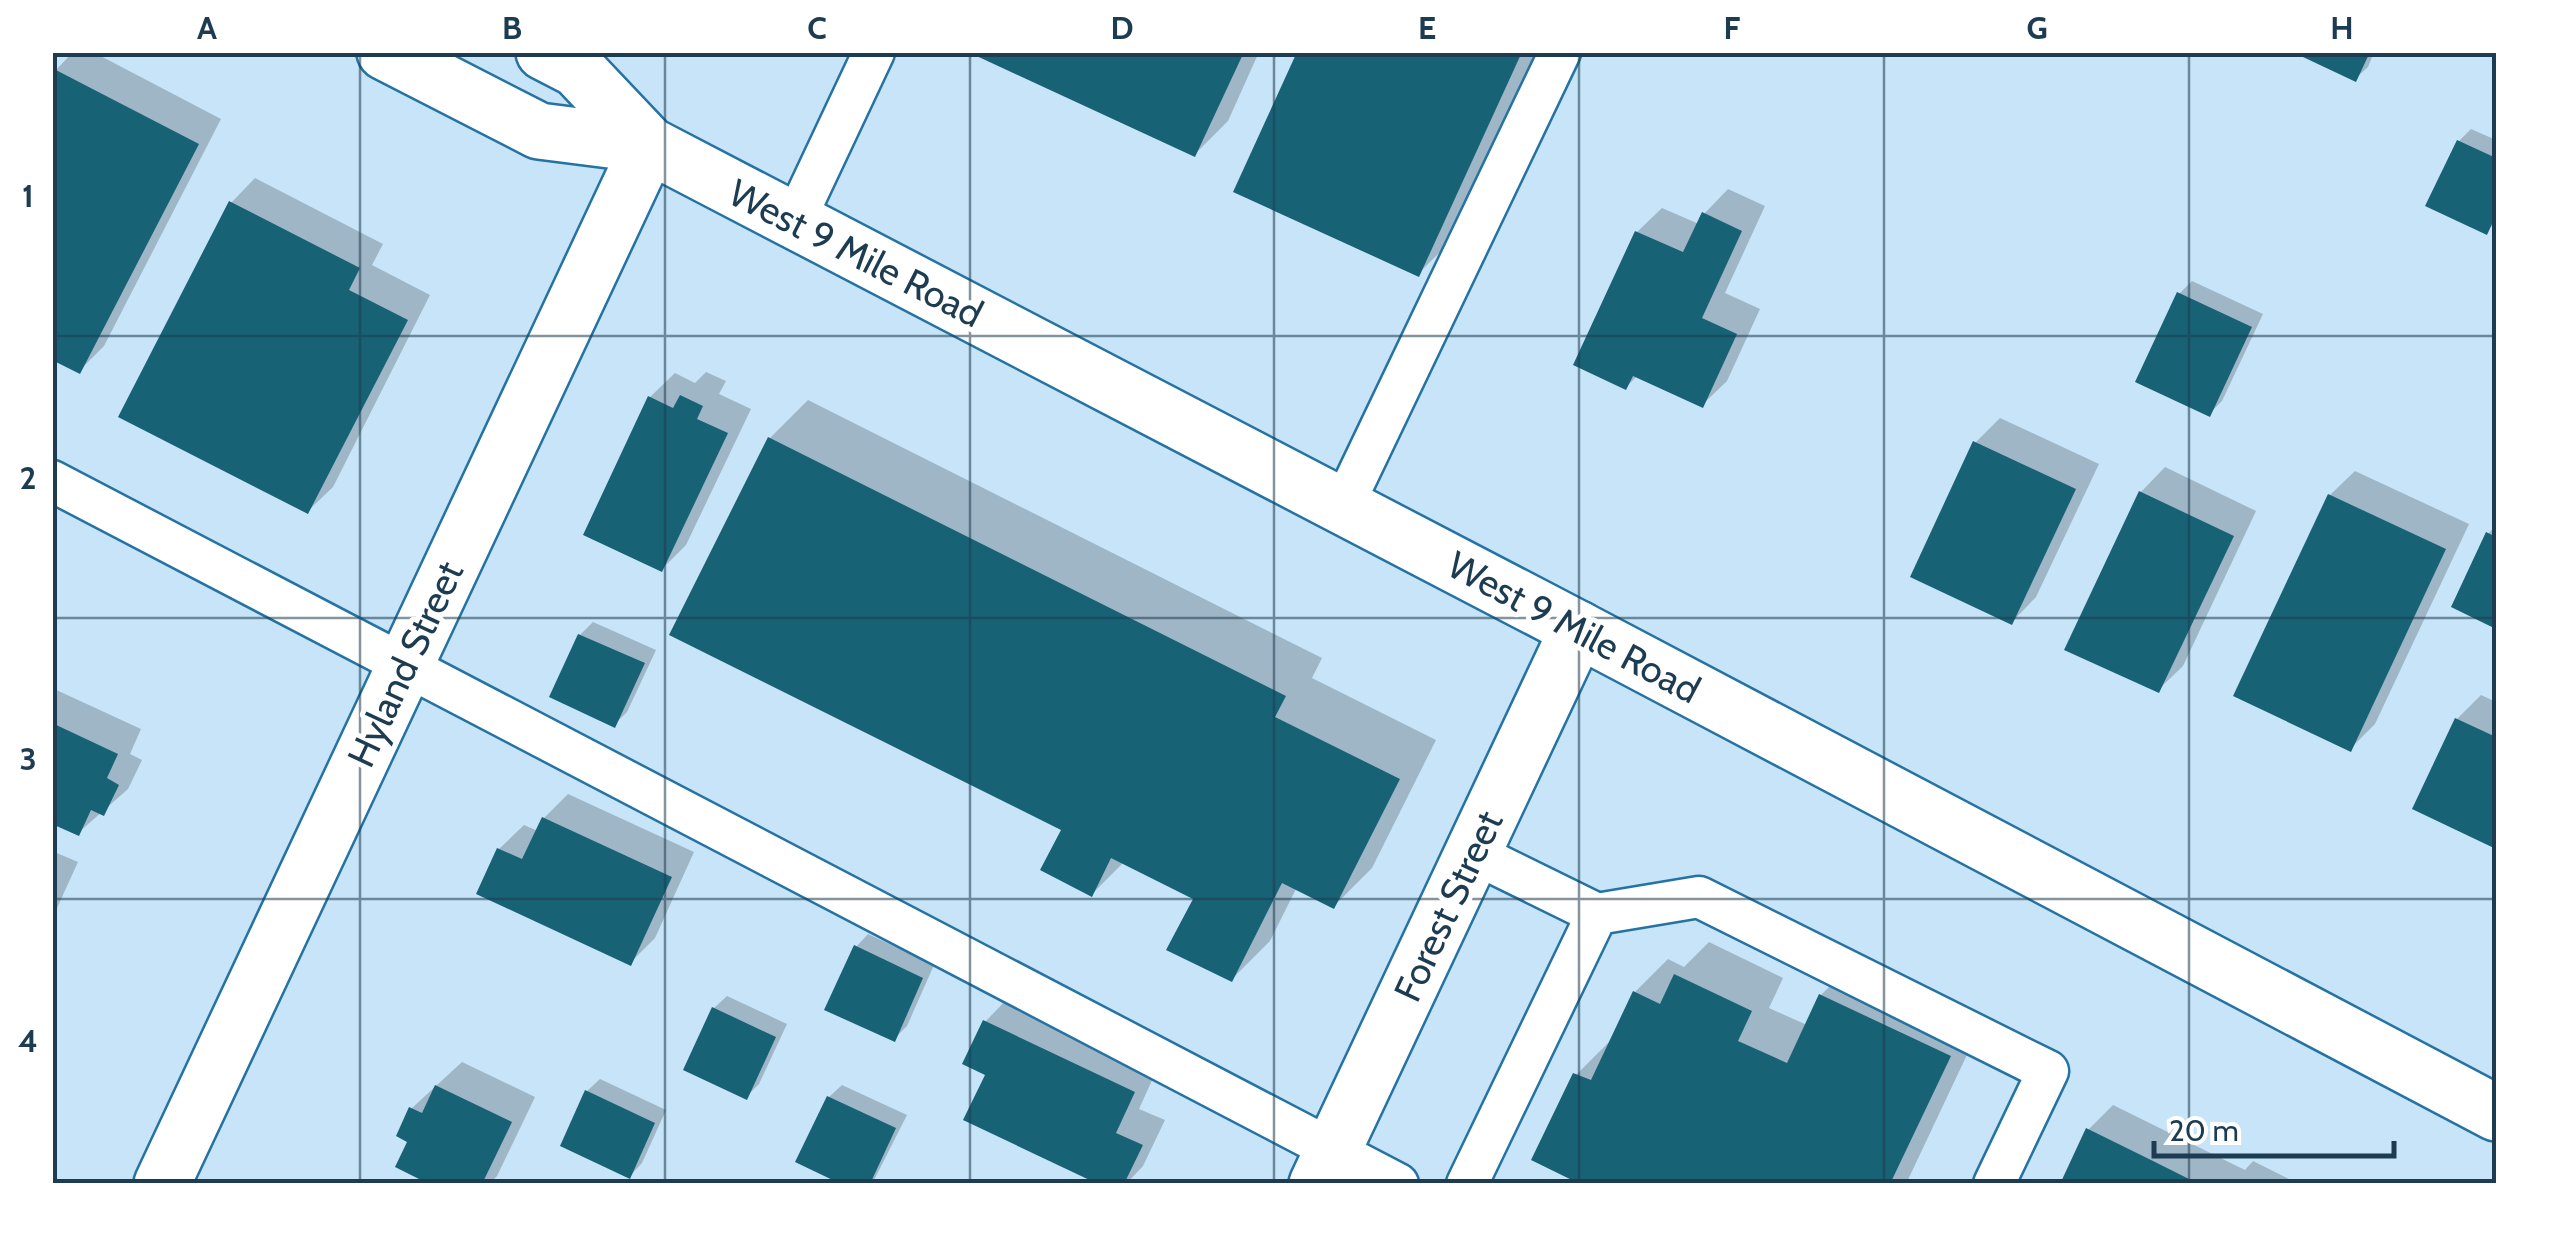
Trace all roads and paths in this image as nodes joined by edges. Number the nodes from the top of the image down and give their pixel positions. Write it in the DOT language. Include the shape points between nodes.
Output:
graph roads {
  1 [pos="385,52"];
  2 [pos="544,52"];
  3 [pos="874,52"];
  4 [pos="1560,52"];
  5 [pos="649,145"];
  6 [pos="794,222"];
  7 [pos="52,481"];
  8 [pos="1342,506"];
  9 [pos="1578,629"];
  10 [pos="405,663"];
  11 [pos="1473,854"];
  12 [pos="1597,914"];
  13 [pos="2496,1114"];
  14 [pos="1325,1167"];
  15 [pos="162,1184"];
  16 [pos="1398,1184"];
  17 [pos="1467,1184"];
  18 [pos="1994,1184"];
  1 -- 5 [label="main road, West 9 Mile Road" via="539,131"];
  2 -- 5 [label="main road, West 9 Mile Road" via="576,69"];
  3 -- 6 [label="lane"];
  4 -- 8 [label="lane"];
  5 -- 6 [label="main road, West 9 Mile Road"];
  5 -- 10 [label="main road, Hyland Street"];
  6 -- 8 [label="main road, West 9 Mile Road"];
  7 -- 10 [label="lane"];
  8 -- 9 [label="main road, West 9 Mile Road"];
  9 -- 11 [label="main road, Forest Street"];
  9 -- 13 [label="main road, West 9 Mile Road"];
  10 -- 14 [label="lane"];
  10 -- 15 [label="main road, Hyland Street"];
  11 -- 12 [label="lane"];
  11 -- 14 [label="main road, Forest Street"];
  12 -- 17 [label="lane"];
  12 -- 18 [label="lane" via="1699,896 2048,1071"];
  14 -- 16 [label="lane"];
}
